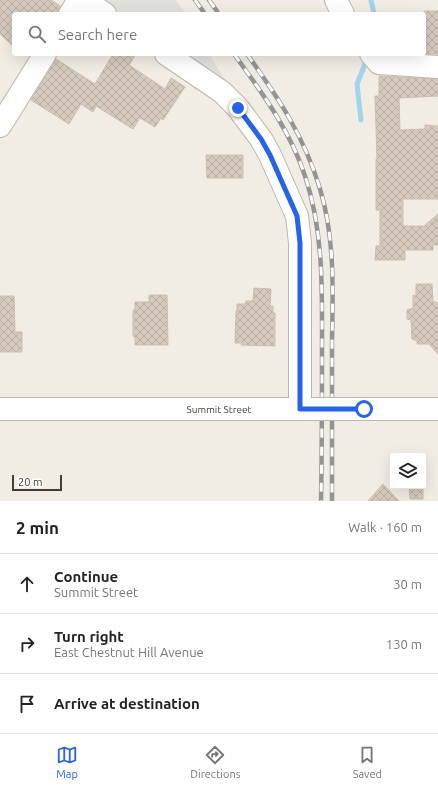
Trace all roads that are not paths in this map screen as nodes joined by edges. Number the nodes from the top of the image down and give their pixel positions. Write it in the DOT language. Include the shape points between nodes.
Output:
graph roads {
  1 [pos="79,0"];
  2 [pos="84,0"];
  3 [pos="336,0"];
  4 [pos="71,12"];
  5 [pos="103,12"];
  6 [pos="342,12"];
  7 [pos="44,56"];
  8 [pos="169,56"];
  9 [pos="375,58"];
  10 [pos="438,67"];
  11 [pos="0,126"];
  12 [pos="0,408"];
  13 [pos="306,409"];
  14 [pos="438,409"];
  1 -- 4 [label="street"];
  2 -- 5 [label="street"];
  3 -- 6 [label="street"];
  7 -- 11 [label="street"];
  8 -- 13 [label="street" via="222,92 238,108 266,147 297,216"];
  9 -- 10 [label="street"];
  12 -- 13 [label="street, Summit Street"];
  13 -- 14 [label="street, Summit Street, bridge"];
}
